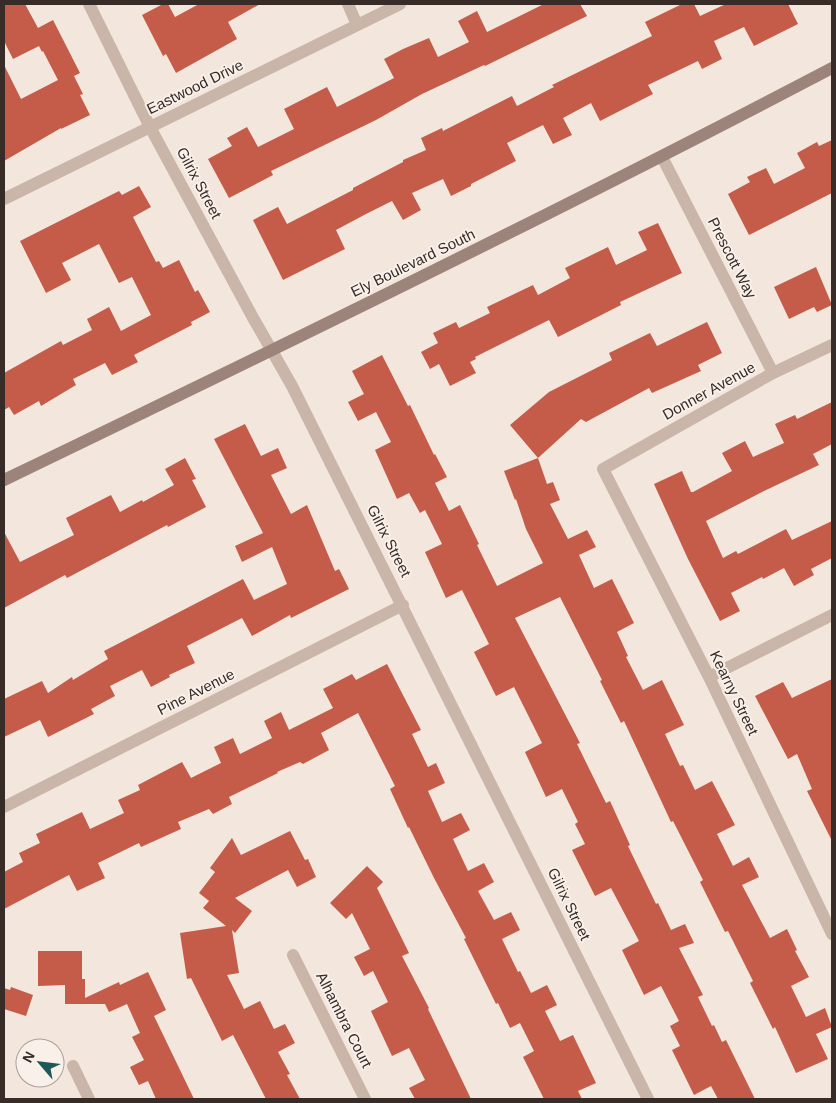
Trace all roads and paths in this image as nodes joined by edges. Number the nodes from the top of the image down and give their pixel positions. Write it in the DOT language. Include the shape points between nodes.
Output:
graph roads {
  1 [pos="89,4"];
  2 [pos="348,4"];
  3 [pos="400,4"];
  4 [pos="357,25"];
  5 [pos="832,68"];
  6 [pos="150,127"];
  7 [pos="662,157"];
  8 [pos="4,199"];
  9 [pos="832,345"];
  10 [pos="273,350"];
  11 [pos="773,374"];
  12 [pos="604,469"];
  13 [pos="4,480"];
  14 [pos="403,605"];
  15 [pos="832,615"];
  16 [pos="709,677"];
  17 [pos="4,807"];
  18 [pos="832,934"];
  19 [pos="293,955"];
  20 [pos="72,1066"];
  21 [pos="89,1099"];
  22 [pos="365,1099"];
  23 [pos="648,1099"];
  1 -- 6 [label="street, Gilrix Street"];
  2 -- 4 [label="street"];
  3 -- 4 [label="street, Eastwood Drive"];
  4 -- 6 [label="street, Eastwood Drive"];
  5 -- 7 [label="main road, Ely Boulevard South"];
  6 -- 8 [label="street, Eastwood Drive"];
  6 -- 10 [label="street, Gilrix Street"];
  7 -- 10 [label="main road, Ely Boulevard South"];
  7 -- 11 [label="street, Prescott Way"];
  9 -- 11 [label="street, Donner Avenue"];
  10 -- 13 [label="main road, Ely Boulevard South"];
  10 -- 14 [label="street, Gilrix Street"];
  11 -- 12 [label="street, Donner Avenue"];
  12 -- 16 [label="street, Kearny Street"];
  14 -- 17 [label="street, Pine Avenue"];
  14 -- 23 [label="street, Gilrix Street"];
  15 -- 16 [label="street"];
  16 -- 18 [label="street, Kearny Street"];
  19 -- 22 [label="street, Alhambra Court"];
  20 -- 21 [label="street"];
}
